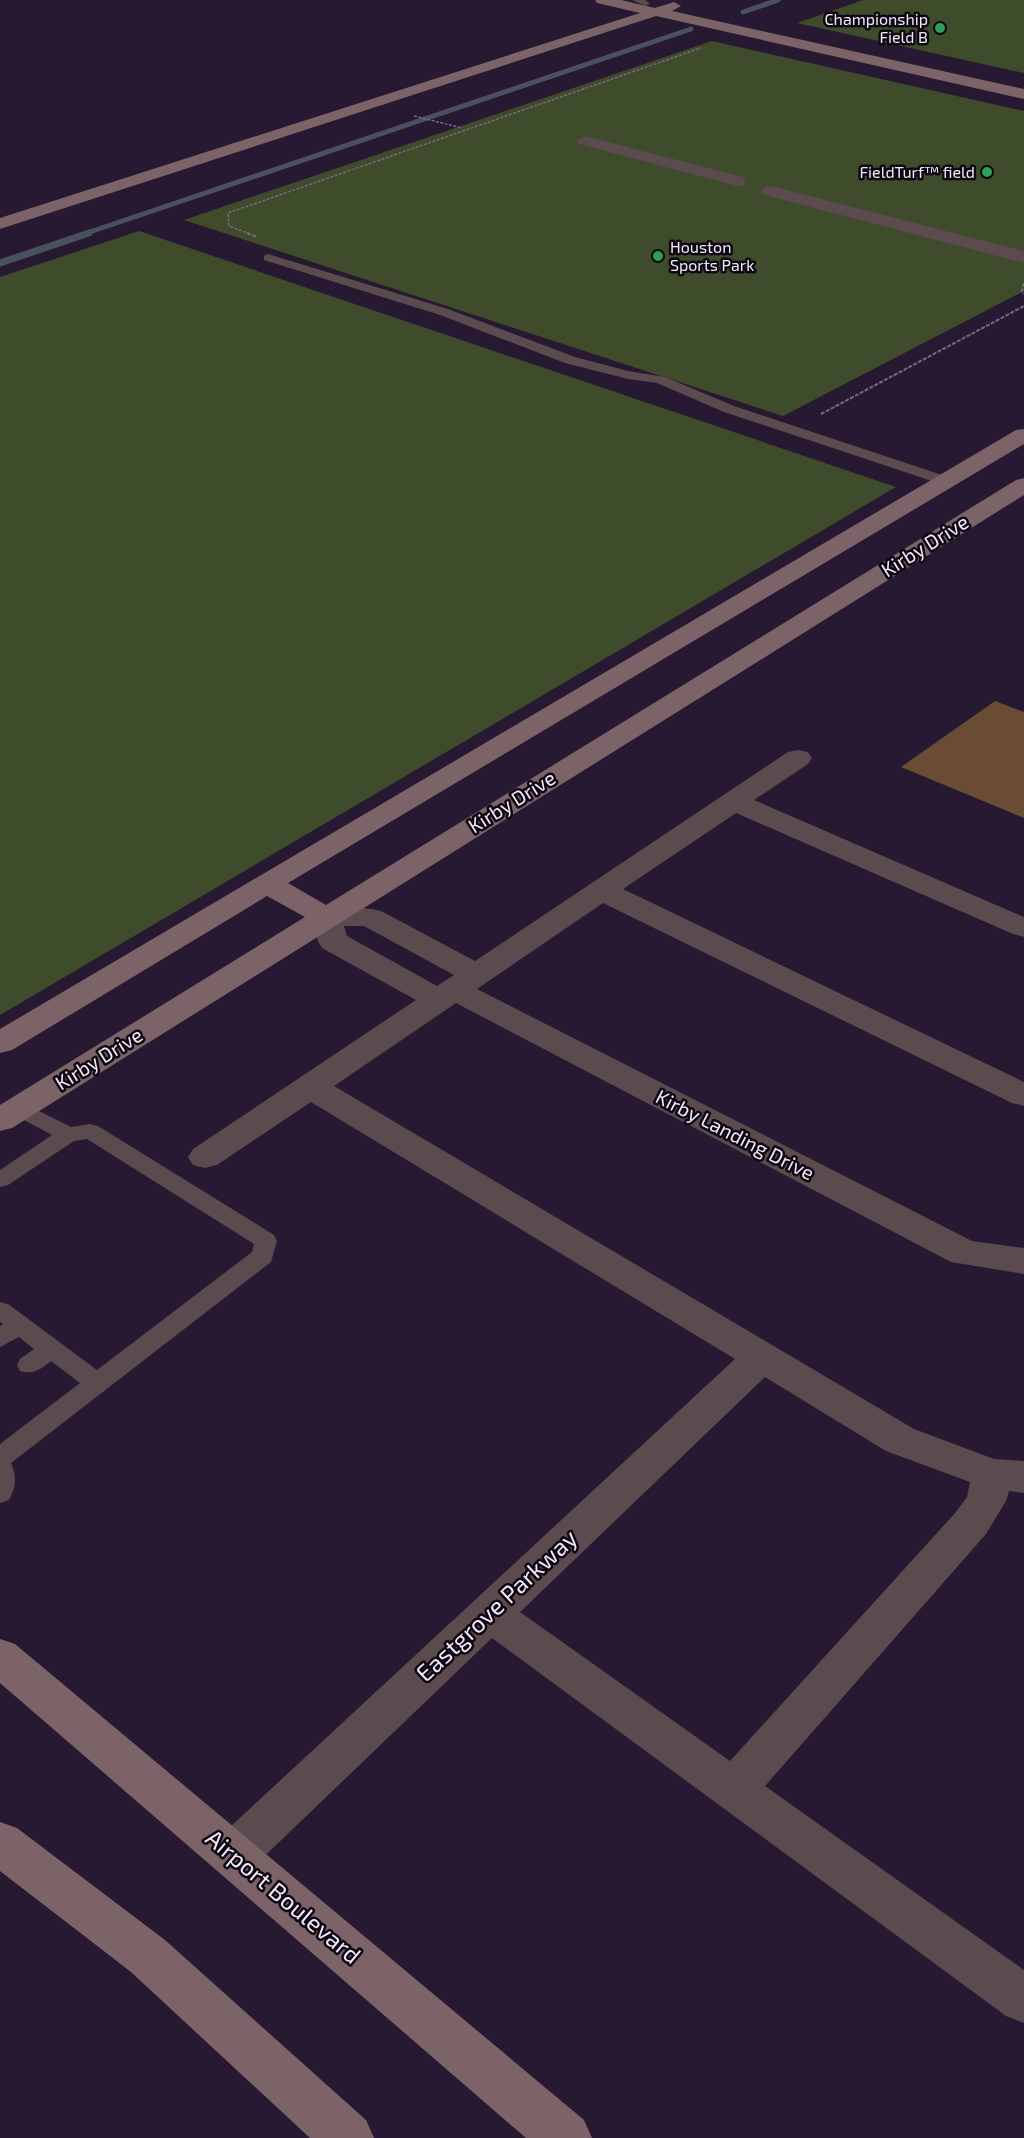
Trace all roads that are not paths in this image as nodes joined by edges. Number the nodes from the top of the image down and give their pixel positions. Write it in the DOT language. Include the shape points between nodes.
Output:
graph roads {
  1 [pos="603,0"];
  2 [pos="643,5"];
  3 [pos="1017,81"];
  4 [pos="993,87"];
  5 [pos="1024,94"];
  6 [pos="585,141"];
  7 [pos="0,224"];
  8 [pos="1024,257"];
  9 [pos="268,258"];
  10 [pos="1024,435"];
  11 [pos="1024,485"];
  12 [pos="973,490"];
  13 [pos="660,652"];
  14 [pos="718,674"];
  15 [pos="798,758"];
  16 [pos="733,801"];
  17 [pos="266,883"];
  18 [pos="602,890"];
  19 [pos="326,916"];
  20 [pos="1024,928"];
  21 [pos="455,987"];
  22 [pos="0,1043"];
  23 [pos="309,1086"];
  24 [pos="1024,1095"];
  25 [pos="10,1114"];
  26 [pos="68,1135"];
  27 [pos="206,1157"];
  28 [pos="0,1180"];
  29 [pos="1024,1261"];
  30 [pos="6,1324"];
  31 [pos="51,1349"];
  32 [pos="761,1358"];
  33 [pos="29,1365"];
  34 [pos="97,1383"];
  35 [pos="0,1458"];
  36 [pos="0,1467"];
  37 [pos="1008,1476"];
  38 [pos="0,1493"];
  39 [pos="489,1613"];
  40 [pos="0,1657"];
  41 [pos="733,1789"];
  42 [pos="0,1843"];
  43 [pos="233,1855"];
  44 [pos="1024,1999"];
  45 [pos="348,2138"];
  46 [pos="566,2138"];
  1 -- 2 [label="street"];
  2 -- 3 [label="street" via="674,6"];
  2 -- 4 [label="street"];
  2 -- 7 [label="street"];
  3 -- 4 [label="street"];
  4 -- 5 [label="street"];
  6 -- 8 [label="street" via="745,189 749,179 769,182 774,186 771,190"];
  9 -- 12 [label="lane" via="444,312 570,360 660,380 729,409"];
  10 -- 12 [label="street, Kirby Drive"];
  11 -- 12 [label="street, Kirby Drive"];
  12 -- 13 [label="street, Kirby Drive"];
  12 -- 14 [label="street, Kirby Drive"];
  13 -- 14 [label="street"];
  13 -- 17 [label="street, Kirby Drive"];
  14 -- 19 [label="street, Kirby Drive"];
  15 -- 16 [label="street"];
  16 -- 18 [label="street"];
  16 -- 20 [label="street"];
  17 -- 19 [label="street"];
  17 -- 22 [label="street, Kirby Drive"];
  18 -- 21 [label="street"];
  18 -- 24 [label="street"];
  19 -- 21 [label="street, Kirby Landing Drive" via="370,917"];
  19 -- 21 [label="street, Kirby Landing Drive" via="333,941"];
  19 -- 25 [label="street, Kirby Drive"];
  21 -- 23 [label="street"];
  21 -- 29 [label="street, Kirby Landing Drive" via="964,1253"];
  23 -- 27 [label="street"];
  23 -- 32 [label="street"];
  25 -- 26 [label="lane"];
  26 -- 28 [label="lane"];
  26 -- 34 [label="lane" via="90,1131 266,1241 263,1256"];
  30 -- 31 [label="lane"];
  31 -- 33 [label="lane"];
  31 -- 34 [label="lane"];
  32 -- 37 [label="street" via="900,1440"];
  32 -- 39 [label="street, Eastgrove Parkway"];
  34 -- 35 [label="lane"];
  36 -- 38 [label="lane"];
  37 -- 41 [label="street" via="971,1523"];
  39 -- 41 [label="street"];
  39 -- 43 [label="street, Eastgrove Parkway"];
  40 -- 43 [label="street, Airport Boulevard"];
  41 -- 44 [label="street"];
  42 -- 45 [label="street" via="148,1956"];
  43 -- 46 [label="street, Airport Boulevard"];
}
